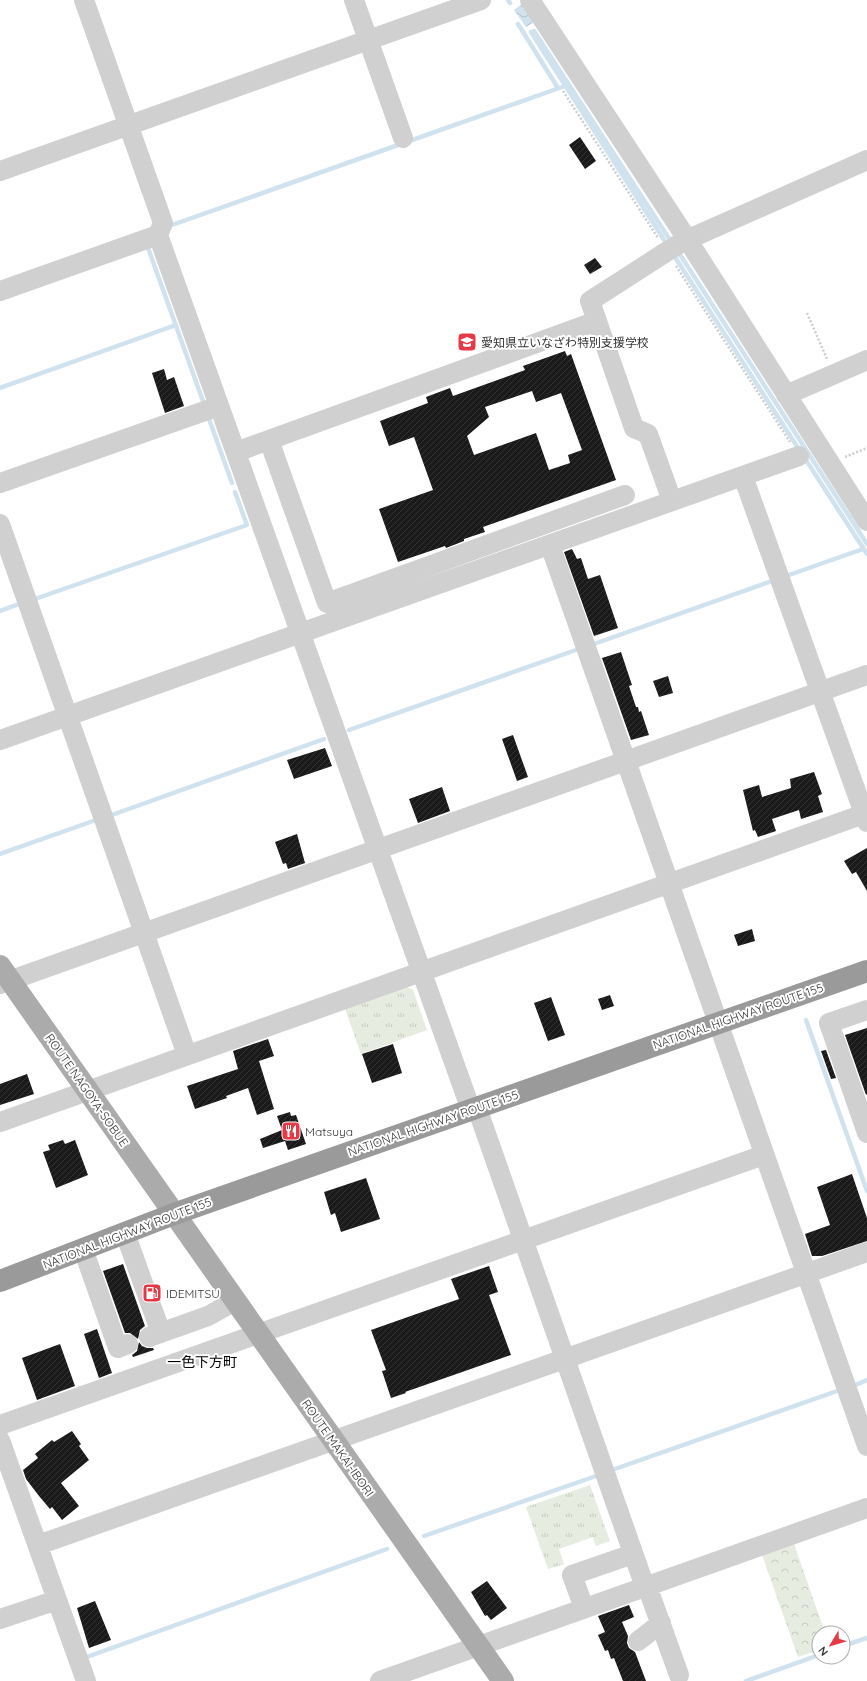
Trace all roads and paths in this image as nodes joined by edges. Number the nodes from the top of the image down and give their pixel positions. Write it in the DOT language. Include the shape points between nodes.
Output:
graph roads {
  1 [pos="84,0"];
  2 [pos="354,0"];
  3 [pos="481,0"];
  4 [pos="532,3"];
  5 [pos="369,40"];
  6 [pos="563,91"];
  7 [pos="128,126"];
  8 [pos="403,138"];
  9 [pos="867,160"];
  10 [pos="0,171"];
  11 [pos="158,235"];
  12 [pos="684,240"];
  13 [pos="666,254"];
  14 [pos="0,291"];
  15 [pos="807,314"];
  16 [pos="597,321"];
  17 [pos="867,360"];
  18 [pos="833,374"];
  19 [pos="786,395"];
  20 [pos="219,406"];
  21 [pos="269,440"];
  22 [pos="867,448"];
  23 [pos="236,452"];
  24 [pos="799,456"];
  25 [pos="830,463"];
  26 [pos="743,476"];
  27 [pos="0,483"];
  28 [pos="625,494"];
  29 [pos="672,501"];
  30 [pos="867,521"];
  31 [pos="0,524"];
  32 [pos="550,545"];
  33 [pos="300,633"];
  34 [pos="867,675"];
  35 [pos="820,692"];
  36 [pos="68,716"];
  37 [pos="0,740"];
  38 [pos="625,762"];
  39 [pos="866,817"];
  40 [pos="378,850"];
  41 [pos="668,884"];
  42 [pos="144,933"];
  43 [pos="421,972"];
  44 [pos="867,972"];
  45 [pos="3,977"];
  46 [pos="867,1010"];
  47 [pos="717,1023"];
  48 [pos="187,1056"];
  49 [pos="87,1092"];
  50 [pos="474,1109"];
  51 [pos="0,1122"];
  52 [pos="867,1133"];
  53 [pos="764,1155"];
  54 [pos="174,1214"];
  55 [pos="125,1233"];
  56 [pos="523,1240"];
  57 [pos="83,1249"];
  58 [pos="867,1252"];
  59 [pos="806,1273"];
  60 [pos="0,1281"];
  61 [pos="235,1300"];
  62 [pos="258,1334"];
  63 [pos="128,1344"];
  64 [pos="564,1358"];
  65 [pos="0,1425"];
  66 [pos="0,1440"];
  67 [pos="332,1440"];
  68 [pos="867,1446"];
  69 [pos="867,1508"];
  70 [pos="38,1545"];
  71 [pos="633,1554"];
  72 [pos="646,1586"];
  73 [pos="57,1600"];
  74 [pos="584,1608"];
  75 [pos="0,1619"];
  76 [pos="661,1623"];
  77 [pos="638,1641"];
  78 [pos="478,1645"];
  79 [pos="679,1675"];
  80 [pos="86,1681"];
  81 [pos="380,1681"];
  82 [pos="503,1681"];
  1 -- 7 [label="street"];
  2 -- 5 [label="street"];
  3 -- 5 [label="street"];
  4 -- 12 [label="street"];
  5 -- 7 [label="street"];
  5 -- 8 [label="street"];
  6 -- 13 [label="path"];
  7 -- 10 [label="street"];
  7 -- 11 [label="street" via="163,223"];
  9 -- 12 [label="street"];
  11 -- 14 [label="street"];
  11 -- 20 [label="street"];
  12 -- 13 [label="street, bridge"];
  12 -- 19 [label="street"];
  13 -- 16 [label="street" via="590,301"];
  13 -- 24 [label="path"];
  15 -- 18 [label="path"];
  16 -- 21 [label="street"];
  16 -- 29 [label="street" via="634,428 648,434"];
  17 -- 18 [label="street"];
  18 -- 19 [label="street"];
  19 -- 25 [label="street"];
  20 -- 23 [label="street"];
  20 -- 27 [label="street"];
  21 -- 23 [label="street"];
  21 -- 28 [label="street" via="327,603"];
  22 -- 25 [label="path"];
  23 -- 33 [label="street"];
  24 -- 26 [label="street"];
  25 -- 30 [label="street"];
  26 -- 29 [label="street"];
  26 -- 35 [label="street"];
  29 -- 32 [label="street"];
  31 -- 36 [label="street"];
  32 -- 33 [label="street"];
  32 -- 38 [label="street"];
  33 -- 36 [label="street"];
  33 -- 40 [label="street"];
  34 -- 35 [label="street"];
  35 -- 38 [label="street"];
  35 -- 39 [label="street"];
  36 -- 37 [label="street"];
  36 -- 42 [label="street"];
  38 -- 40 [label="street"];
  38 -- 41 [label="street"];
  39 -- 41 [label="street"];
  40 -- 42 [label="street"];
  40 -- 43 [label="street"];
  41 -- 43 [label="street"];
  41 -- 47 [label="street"];
  42 -- 45 [label="street"];
  42 -- 48 [label="street"];
  43 -- 48 [label="street"];
  43 -- 50 [label="street"];
  44 -- 47 [label="highway, NATIONAL HIGHWAY ROUTE 155"];
  45 -- 49 [label="main road, ROUTE NAGOYA-SOBUE"];
  46 -- 52 [label="street" via="829,1023"];
  47 -- 50 [label="highway, NATIONAL HIGHWAY ROUTE 155"];
  47 -- 53 [label="street"];
  48 -- 49 [label="street"];
  49 -- 51 [label="street"];
  49 -- 54 [label="main road, ROUTE NAGOYA-SOBUE"];
  50 -- 54 [label="highway, NATIONAL HIGHWAY ROUTE 155"];
  50 -- 56 [label="street"];
  53 -- 56 [label="street"];
  53 -- 59 [label="street"];
  54 -- 55 [label="highway, NATIONAL HIGHWAY ROUTE 155"];
  54 -- 61 [label="main road, ROUTE MAKAI-IBORI"];
  55 -- 57 [label="highway, NATIONAL HIGHWAY ROUTE 155"];
  55 -- 61 [label="street" via="155,1335 208,1316"];
  56 -- 62 [label="street"];
  56 -- 64 [label="street"];
  57 -- 60 [label="highway, NATIONAL HIGHWAY ROUTE 155"];
  57 -- 63 [label="street" via="118,1348"];
  58 -- 59 [label="street"];
  59 -- 64 [label="street"];
  59 -- 68 [label="street"];
  61 -- 62 [label="main road, ROUTE MAKAI-IBORI"];
  62 -- 65 [label="street"];
  62 -- 67 [label="main road, ROUTE MAKAI-IBORI"];
  64 -- 67 [label="street"];
  64 -- 71 [label="street"];
  66 -- 70 [label="street"];
  67 -- 70 [label="street"];
  67 -- 78 [label="main road, ROUTE MAKAI-IBORI"];
  69 -- 72 [label="street"];
  70 -- 73 [label="street"];
  71 -- 72 [label="street"];
  71 -- 74 [label="street" via="572,1575"];
  72 -- 74 [label="street"];
  72 -- 76 [label="street"];
  73 -- 75 [label="street"];
  73 -- 80 [label="street"];
  74 -- 78 [label="street"];
  76 -- 77 [label="street"];
  76 -- 79 [label="street"];
  78 -- 81 [label="street"];
  78 -- 82 [label="main road, ROUTE MAKAI-IBORI"];
}
